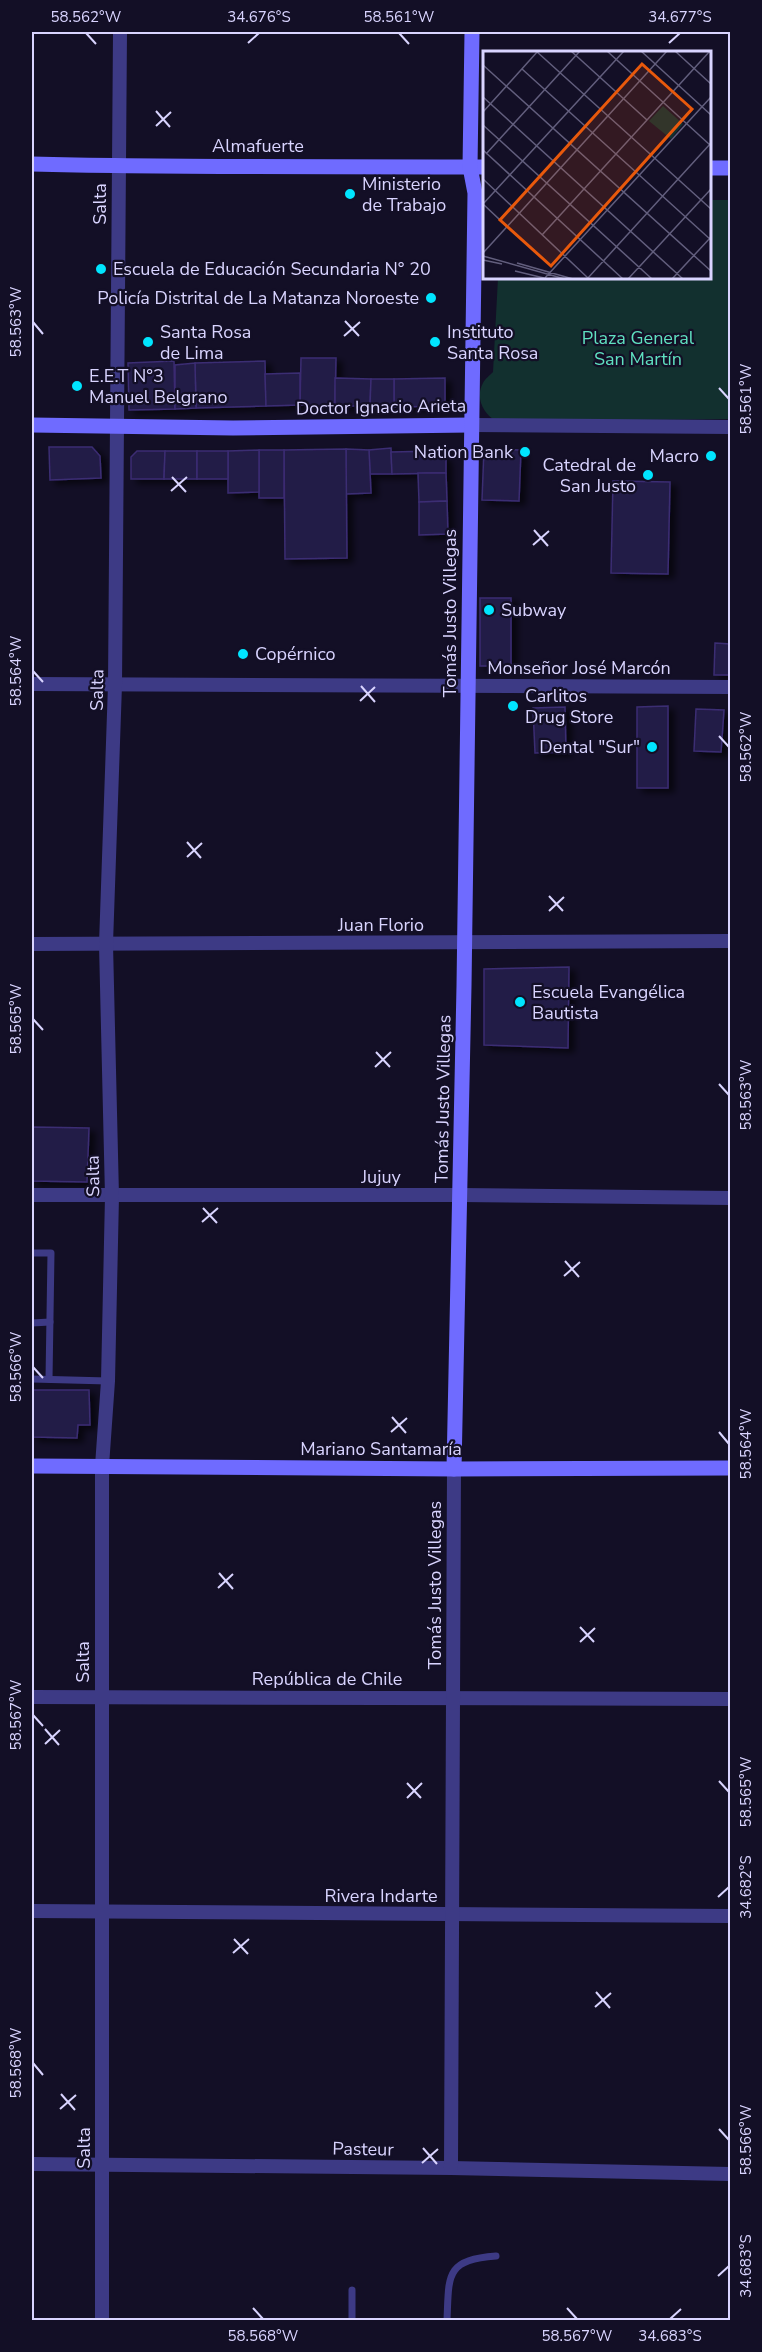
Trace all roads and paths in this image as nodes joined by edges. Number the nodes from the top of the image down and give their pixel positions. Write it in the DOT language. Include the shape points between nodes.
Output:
graph roads {
  1 [pos="120,32"];
  2 [pos="472,32"];
  3 [pos="32,164"];
  4 [pos="118,166"];
  5 [pos="477,167"];
  6 [pos="711,168"];
  7 [pos="730,168"];
  8 [pos="32,425"];
  9 [pos="471,425"];
  10 [pos="117,426"];
  11 [pos="730,427"];
  12 [pos="32,684"];
  13 [pos="115,685"];
  14 [pos="469,686"];
  15 [pos="730,687"];
  16 [pos="730,941"];
  17 [pos="464,942"];
  18 [pos="32,944"];
  19 [pos="106,944"];
  20 [pos="32,1195"];
  21 [pos="461,1195"];
  22 [pos="112,1196"];
  23 [pos="730,1198"];
  24 [pos="32,1253"];
  25 [pos="50,1322"];
  26 [pos="32,1323"];
  27 [pos="32,1379"];
  28 [pos="49,1380"];
  29 [pos="108,1381"];
  30 [pos="32,1466"];
  31 [pos="102,1466"];
  32 [pos="730,1468"];
  33 [pos="454,1469"];
  34 [pos="32,1696"];
  35 [pos="101,1697"];
  36 [pos="454,1698"];
  37 [pos="730,1699"];
  38 [pos="32,1911"];
  39 [pos="100,1912"];
  40 [pos="451,1914"];
  41 [pos="730,1916"];
  42 [pos="32,2164"];
  43 [pos="102,2165"];
  44 [pos="451,2168"];
  45 [pos="730,2174"];
  46 [pos="496,2256"];
  47 [pos="352,2290"];
  48 [pos="102,2320"];
  49 [pos="352,2320"];
  50 [pos="447,2320"];
  1 -- 4 [label="street, Salta"];
  2 -- 5 [label="street, Tomás Justo Villegas"];
  3 -- 4 [label="street, Almafuerte"];
  4 -- 5 [label="street, Almafuerte"];
  4 -- 10 [label="street, Salta"];
  5 -- 9 [label="street, Tomás Justo Villegas"];
  6 -- 7 [label="street"];
  8 -- 10 [label="street, Doctor Ignacio Arieta"];
  9 -- 10 [label="street, Doctor Ignacio Arieta"];
  9 -- 11 [label="street, Doctor Ignacio Arieta"];
  9 -- 14 [label="street, Tomás Justo Villegas"];
  10 -- 13 [label="street, Salta"];
  12 -- 13 [label="street, Monseñor José Marcón"];
  13 -- 14 [label="street, Monseñor José Marcón"];
  13 -- 19 [label="street, Salta"];
  14 -- 15 [label="street, Monseñor José Marcón"];
  14 -- 17 [label="street, Tomás Justo Villegas"];
  16 -- 17 [label="street, Juan Florio"];
  17 -- 19 [label="street, Juan Florio"];
  17 -- 21 [label="street, Tomás Justo Villegas"];
  18 -- 19 [label="street, Juan Florio"];
  19 -- 22 [label="street, Salta"];
  20 -- 22 [label="street, Jujuy"];
  21 -- 22 [label="street, Jujuy"];
  21 -- 23 [label="street, Jujuy"];
  21 -- 33 [label="street, Tomás Justo Villegas"];
  22 -- 29 [label="street, Salta"];
  24 -- 25 [label="lane" via="51,1253"];
  25 -- 26 [label="lane"];
  25 -- 28 [label="lane"];
  27 -- 28 [label="lane"];
  28 -- 29 [label="lane"];
  29 -- 31 [label="street, Salta"];
  30 -- 31 [label="street, Mariano Santamaría"];
  31 -- 33 [label="street, Mariano Santamaría"];
  31 -- 35 [label="street, Salta"];
  32 -- 33 [label="street, Mariano Santamaría"];
  33 -- 36 [label="street, Tomás Justo Villegas"];
  34 -- 35 [label="street, República de Chile"];
  35 -- 36 [label="street, República de Chile"];
  35 -- 39 [label="street, Salta"];
  36 -- 37 [label="street, República de Chile"];
  36 -- 40 [label="street, Tomás Justo Villegas"];
  38 -- 39 [label="street, Rivera Indarte"];
  39 -- 40 [label="street, Rivera Indarte"];
  39 -- 43 [label="street, Salta"];
  40 -- 41 [label="street, Rivera Indarte"];
  40 -- 44 [label="street, Tomás Justo Villegas"];
  42 -- 43 [label="street, Pasteur"];
  43 -- 44 [label="street, Pasteur"];
  43 -- 48 [label="street, Salta"];
  44 -- 45 [label="street, Pasteur"];
  46 -- 50 [label="lane" via="465,2261 451,2274"];
  47 -- 49 [label="lane"];
}
